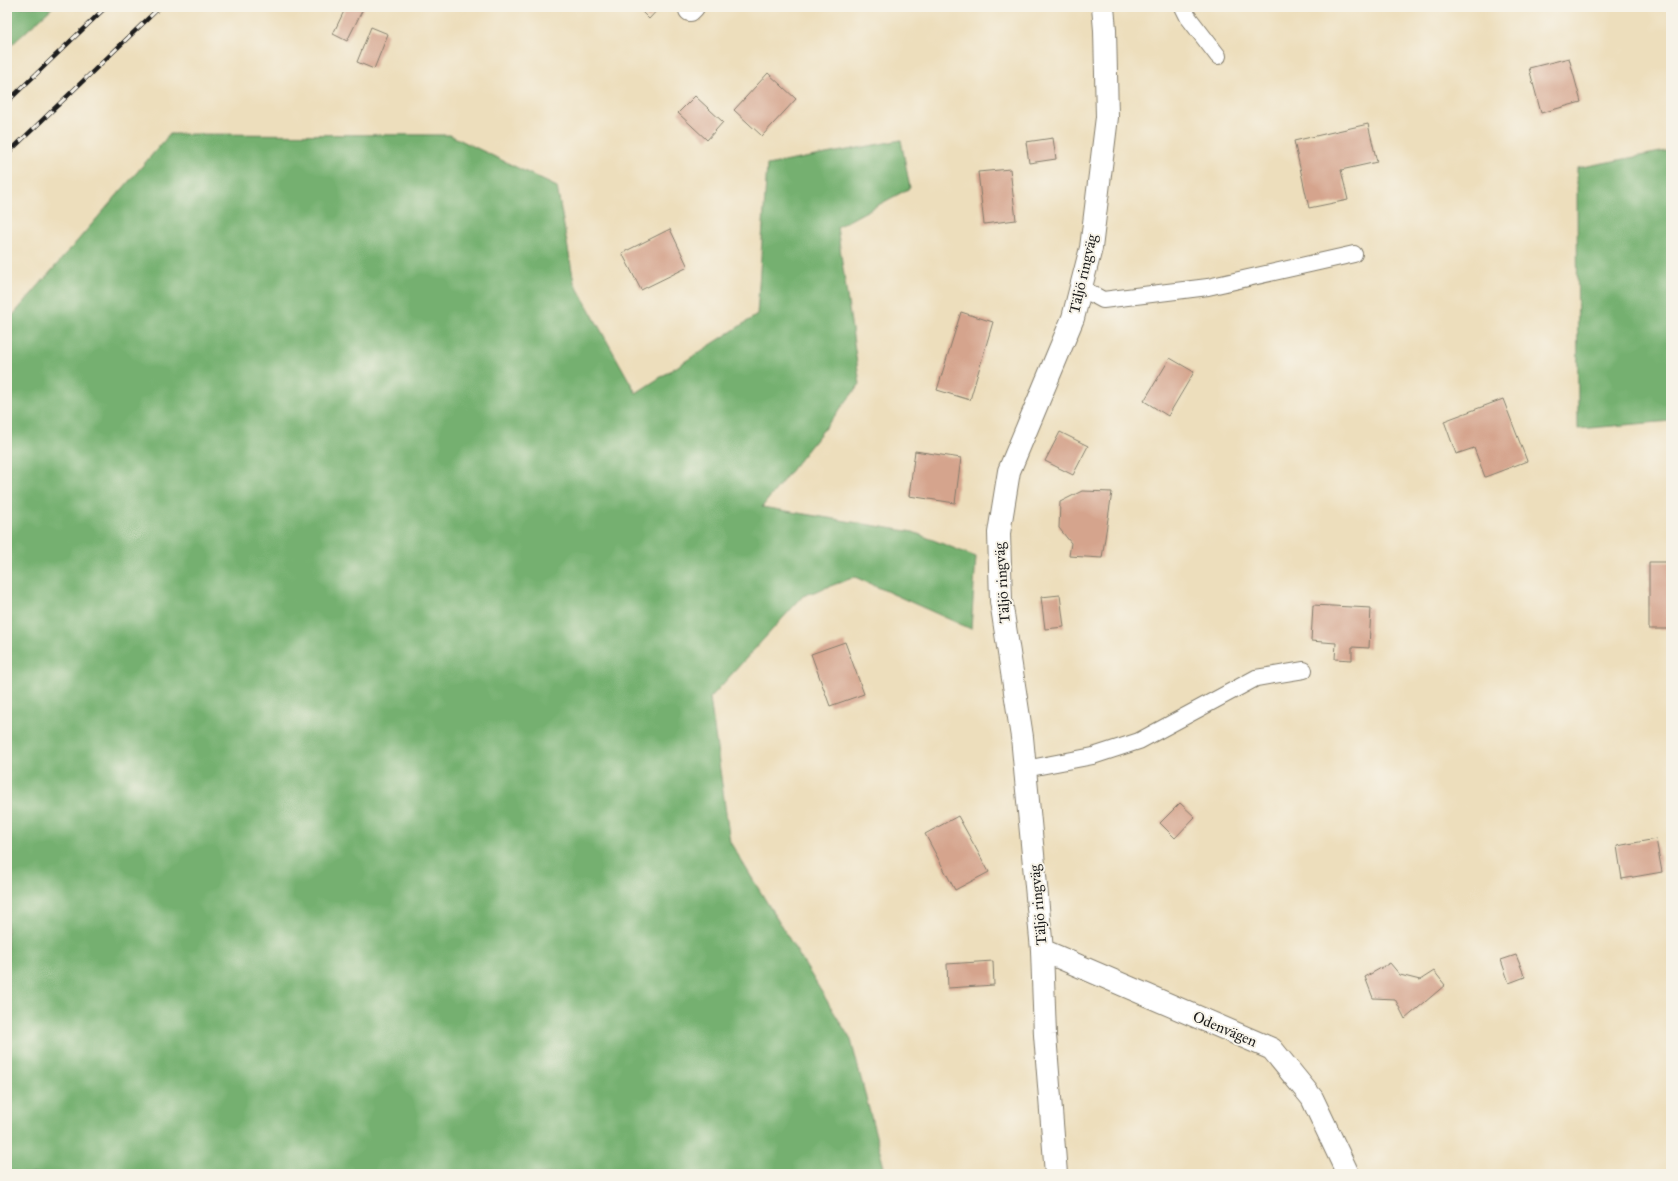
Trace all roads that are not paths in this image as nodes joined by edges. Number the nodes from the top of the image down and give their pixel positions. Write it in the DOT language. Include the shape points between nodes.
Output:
graph roads {
  1 [pos="1103,7"];
  2 [pos="1184,7"];
  3 [pos="1218,56"];
  4 [pos="1354,254"];
  5 [pos="1081,288"];
  6 [pos="1304,670"];
  7 [pos="1025,768"];
  8 [pos="1042,950"];
  9 [pos="1056,1174"];
  10 [pos="1348,1174"];
  1 -- 5 [label="street, Täljö ringväg" via="1107,117 1091,248"];
  2 -- 3 [label="lane" via="1188,17"];
  4 -- 5 [label="lane" via="1208,287 1103,300"];
  5 -- 7 [label="street, Täljö ringväg" via="1073,318 1009,471 999,533 1001,601"];
  6 -- 7 [label="lane" via="1256,678 1139,741 1093,756"];
  7 -- 8 [label="street, Täljö ringväg"];
  8 -- 9 [label="street, Täljö ringväg" via="1045,1035"];
  8 -- 10 [label="street, Odenvägen" via="1272,1049 1312,1098"];
}
